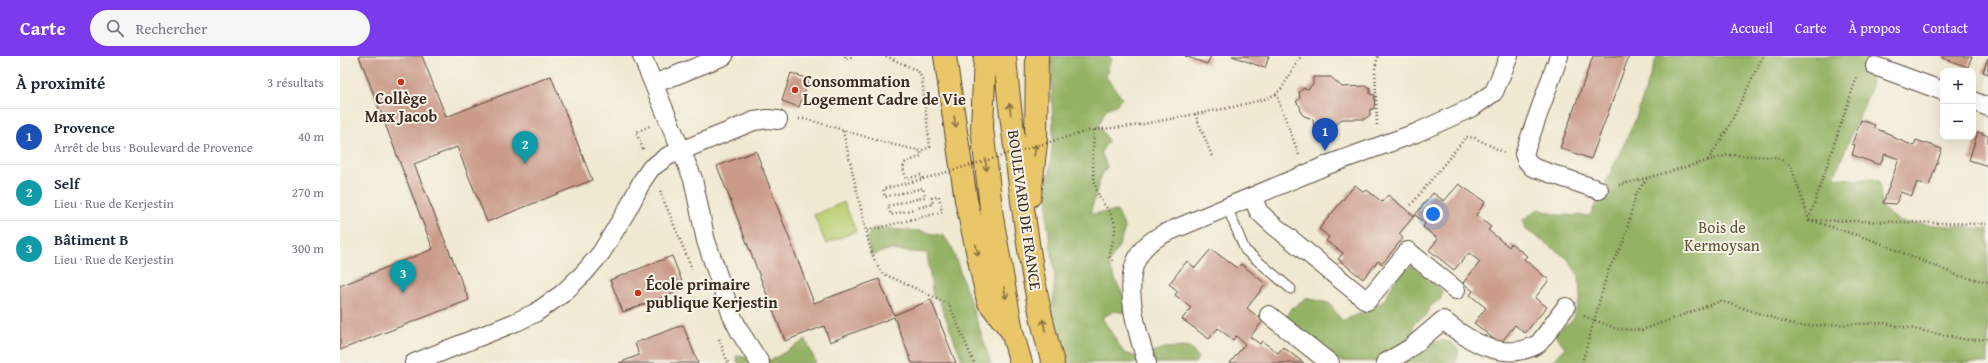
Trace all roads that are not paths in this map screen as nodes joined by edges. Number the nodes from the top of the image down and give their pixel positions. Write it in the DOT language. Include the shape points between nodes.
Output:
graph roads {
  1 [pos="642,56"];
  2 [pos="724,56"];
  3 [pos="945,56"];
  4 [pos="985,56"];
  5 [pos="1006,56"];
  6 [pos="1037,56"];
  7 [pos="1510,56"];
  8 [pos="1559,56"];
  9 [pos="1875,66"];
  10 [pos="654,84"];
  11 [pos="1940,90"];
  12 [pos="1976,102"];
  13 [pos="1988,107"];
  14 [pos="778,120"];
  15 [pos="682,150"];
  16 [pos="1599,190"];
  17 [pos="1252,197"];
  18 [pos="1227,207"];
  19 [pos="1026,231"];
  20 [pos="1291,289"];
  21 [pos="1456,290"];
  22 [pos="1566,307"];
  23 [pos="1270,315"];
  24 [pos="1012,332"];
  25 [pos="414,363"];
  26 [pos="760,363"];
  27 [pos="1021,363"];
  28 [pos="1053,363"];
  29 [pos="1147,363"];
  30 [pos="1330,363"];
  31 [pos="1385,363"];
  1 -- 10 [label="street"];
  2 -- 10 [label="street"];
  3 -- 24 [label="main road, one-way" via="966,200 988,301"];
  4 -- 24 [label="main road, BOULEVARD DE FRANCE, one-way" via="982,128 992,217"];
  19 -- 5 [label="main road, BOULEVARD DE FRANCE, one-way" via="1008,94"];
  19 -- 6 [label="main road, one-way" via="1036,143"];
  7 -- 17 [label="street" via="1494,92 1486,100 1437,125"];
  8 -- 16 [label="street" via="1524,154 1532,167"];
  9 -- 11 [label="street"];
  10 -- 15 [label="street"];
  12 -- 13 [label="street"];
  14 -- 15 [label="street" via="754,121"];
  15 -- 25 [label="street" via="651,168 601,253 562,294 535,313 516,322"];
  15 -- 26 [label="street" via="696,192 706,241 732,316"];
  17 -- 18 [label="street"];
  17 -- 21 [label="street" via="1259,212 1272,224 1367,301 1408,250"];
  18 -- 20 [label="lane" via="1245,250"];
  18 -- 29 [label="street" via="1156,238 1141,252 1132,271 1135,315"];
  28 -- 19 [label="main road, BOULEVARD DE FRANCE, one-way" via="1035,286"];
  22 -- 31 [label="street" via="1539,343 1524,355 1512,358 1495,357 1479,349 1443,320 1410,349"];
  23 -- 30 [label="street"];
  24 -- 27 [label="main road, BOULEVARD DE FRANCE"];
}
